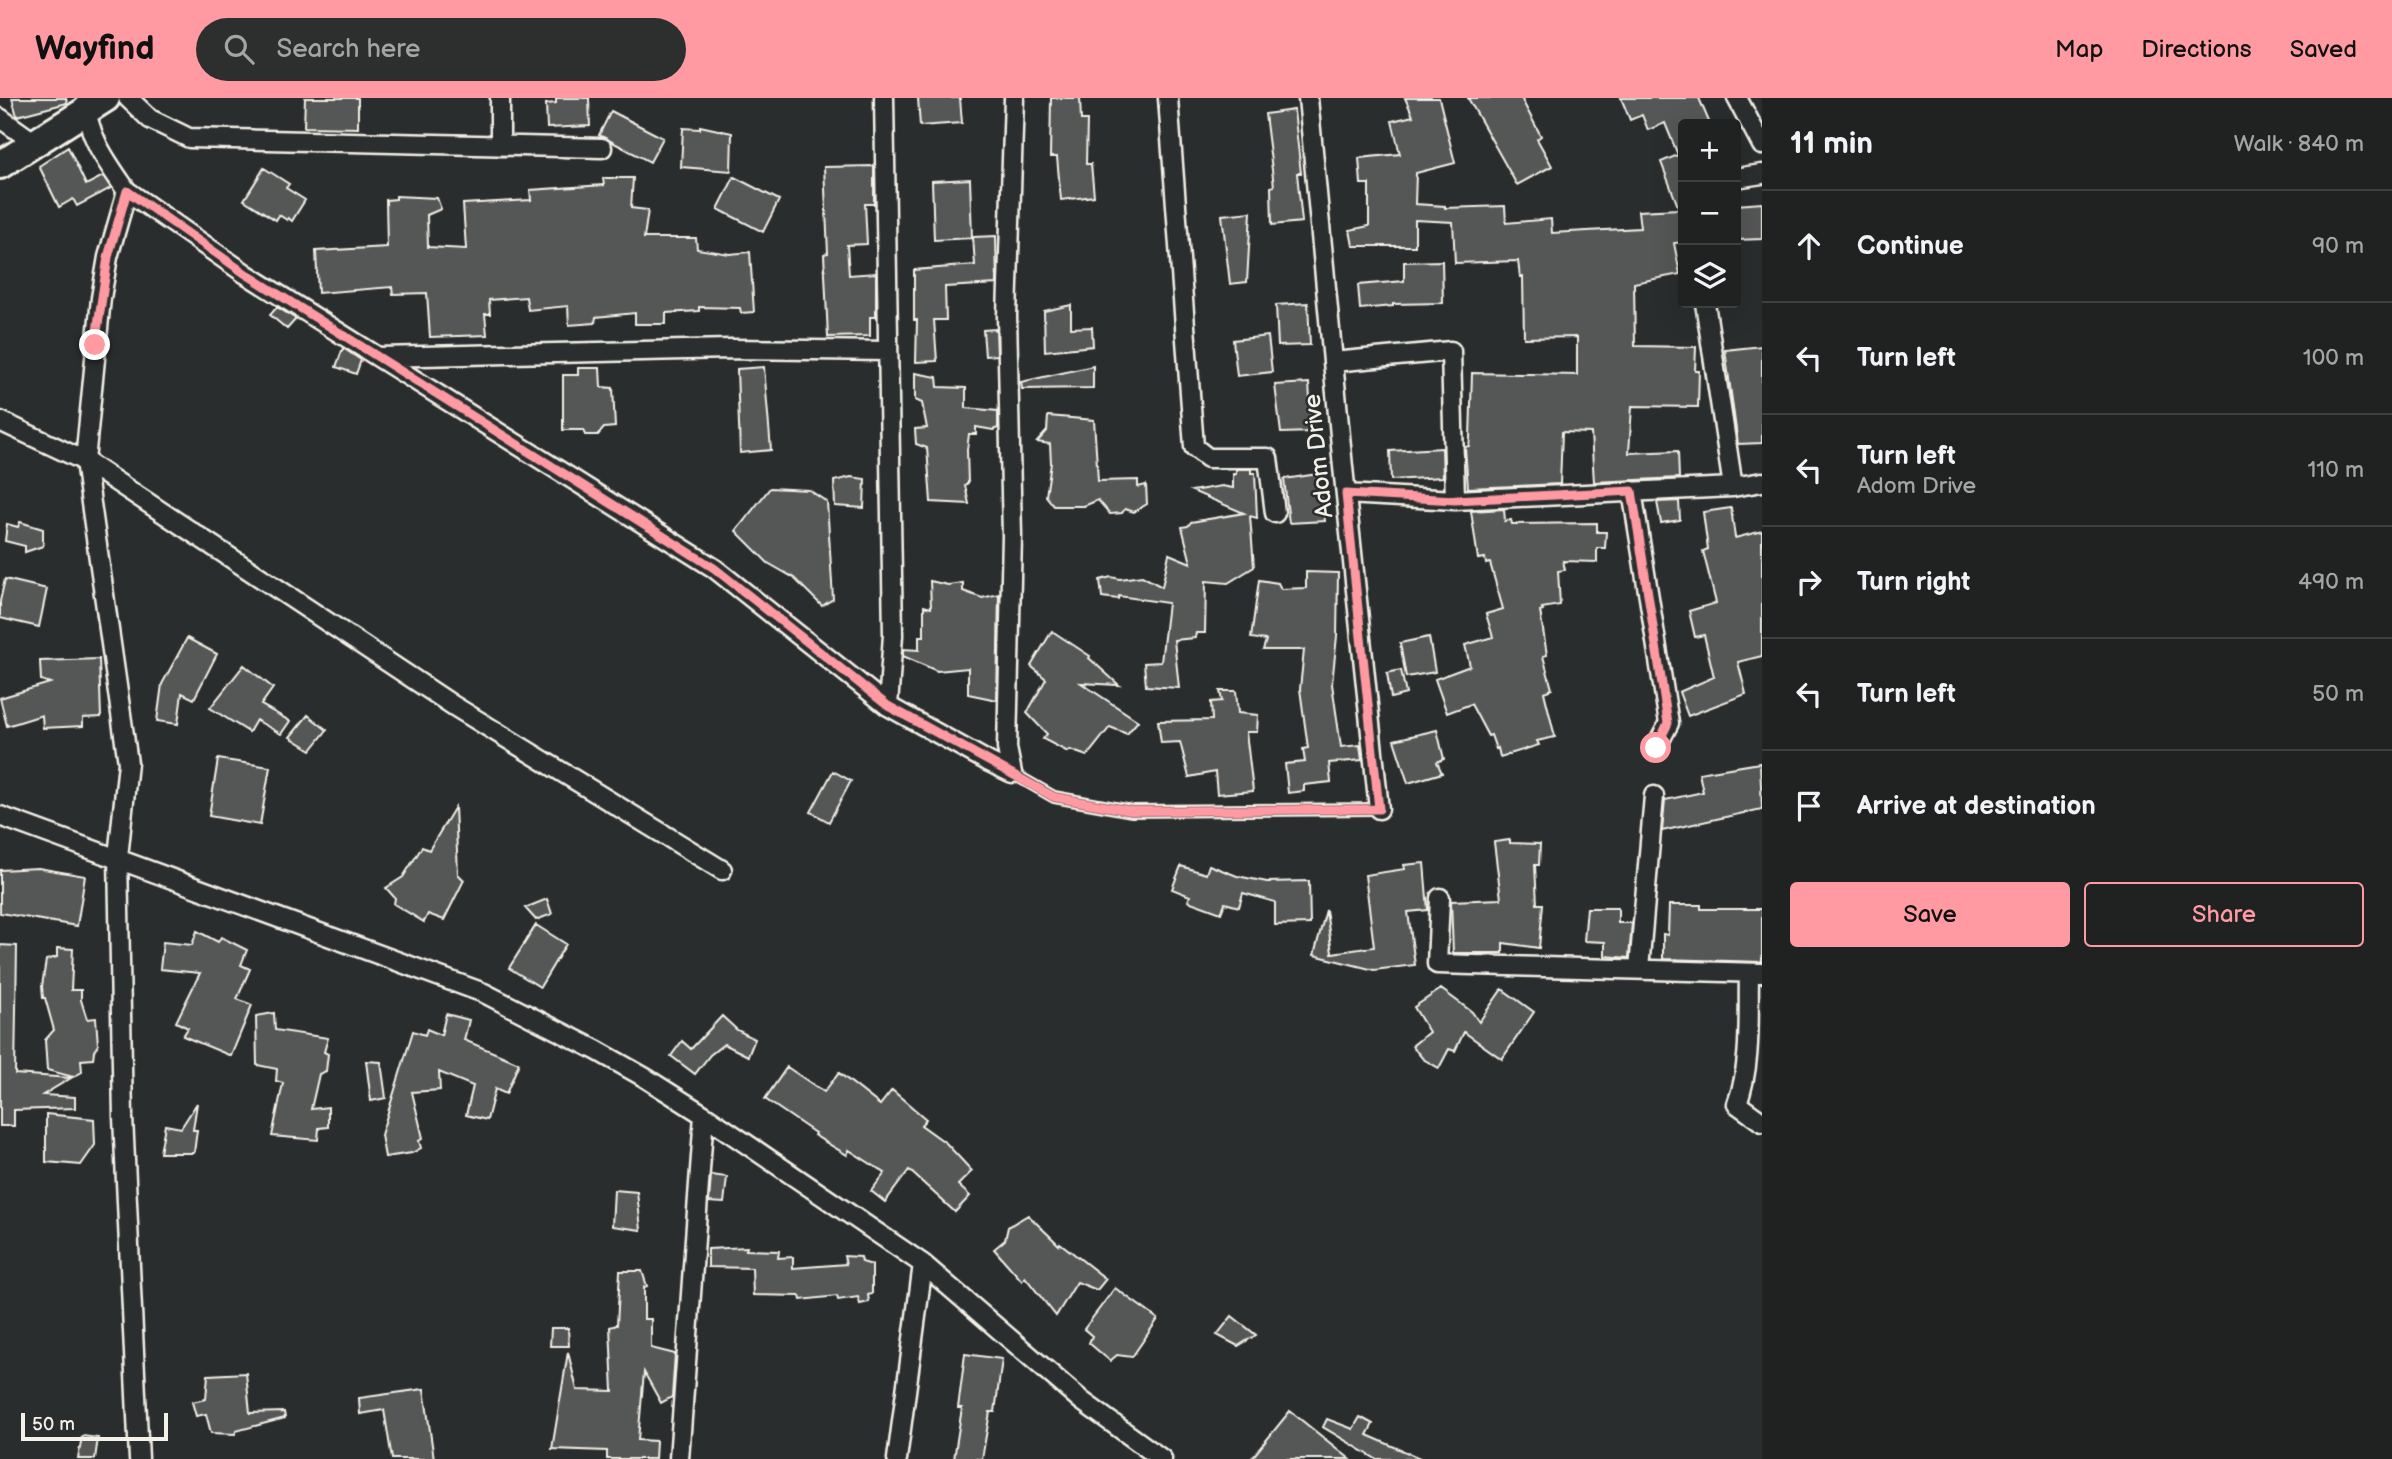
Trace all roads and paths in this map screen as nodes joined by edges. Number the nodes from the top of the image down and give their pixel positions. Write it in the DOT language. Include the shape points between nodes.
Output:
graph roads {
  1 [pos="128,98"];
  2 [pos="500,98"];
  3 [pos="884,98"];
  4 [pos="1014,98"];
  5 [pos="1168,98"];
  6 [pos="1308,98"];
  7 [pos="1737,98"];
  8 [pos="92,102"];
  9 [pos="0,118"];
  10 [pos="35,143"];
  11 [pos="1762,145"];
  12 [pos="499,146"];
  13 [pos="602,148"];
  14 [pos="0,165"];
  15 [pos="1762,174"];
  16 [pos="1741,177"];
  17 [pos="127,191"];
  18 [pos="1706,308"];
  19 [pos="888,351"];
  20 [pos="379,357"];
  21 [pos="1333,362"];
  22 [pos="0,421"];
  23 [pos="85,461"];
  24 [pos="1762,482"];
  25 [pos="1733,487"];
  26 [pos="1632,491"];
  27 [pos="1346,494"];
  28 [pos="1455,500"];
  29 [pos="1275,513"];
  30 [pos="888,706"];
  31 [pos="1656,748"];
  32 [pos="1012,773"];
  33 [pos="1654,796"];
  34 [pos="1379,809"];
  35 [pos="0,816"];
  36 [pos="118,857"];
  37 [pos="722,870"];
  38 [pos="1440,898"];
  39 [pos="1639,969"];
  40 [pos="1756,973"];
  41 [pos="704,1115"];
  42 [pos="1762,1122"];
  43 [pos="923,1264"];
  44 [pos="139,1459"];
  45 [pos="679,1459"];
  46 [pos="897,1459"];
  47 [pos="1163,1459"];
  1 -- 12 [label="street" via="150,119 189,138"];
  2 -- 12 [label="street"];
  3 -- 19 [label="street"];
  4 -- 32 [label="street" via="1007,316 1012,549 1007,748"];
  5 -- 29 [label="street" via="1194,447 1208,458 1268,458"];
  6 -- 21 [label="street, Adom Drive"];
  7 -- 11 [label="street"];
  8 -- 10 [label="street"];
  8 -- 17 [label="street" via="96,142"];
  9 -- 10 [label="street"];
  10 -- 14 [label="street"];
  12 -- 13 [label="street"];
  15 -- 16 [label="street"];
  17 -- 20 [label="street" via="246,274"];
  17 -- 23 [label="street" via="101,298"];
  18 -- 25 [label="street"];
  19 -- 20 [label="street" via="730,349"];
  19 -- 30 [label="street" via="893,635"];
  20 -- 30 [label="street" via="714,568"];
  21 -- 27 [label="street, Adom Drive"];
  21 -- 28 [label="street" via="1451,351"];
  22 -- 23 [label="street"];
  23 -- 36 [label="street" via="128,763"];
  23 -- 37 [label="street" via="454,706"];
  24 -- 25 [label="street"];
  25 -- 26 [label="street"];
  26 -- 28 [label="street"];
  26 -- 31 [label="street" via="1668,723"];
  27 -- 28 [label="street"];
  27 -- 34 [label="street, Adom Drive"];
  30 -- 32 [label="street"];
  32 -- 34 [label="lane" via="1054,797 1132,811"];
  33 -- 39 [label="street"];
  35 -- 36 [label="street"];
  36 -- 41 [label="street" via="484,993 596,1050"];
  36 -- 44 [label="street" via="123,1117"];
  38 -- 39 [label="street" via="1437,964"];
  39 -- 40 [label="street"];
  40 -- 42 [label="street" via="1737,1104"];
  41 -- 43 [label="street"];
  41 -- 45 [label="street"];
  43 -- 46 [label="street"];
  43 -- 47 [label="street" via="1082,1401"];
}
